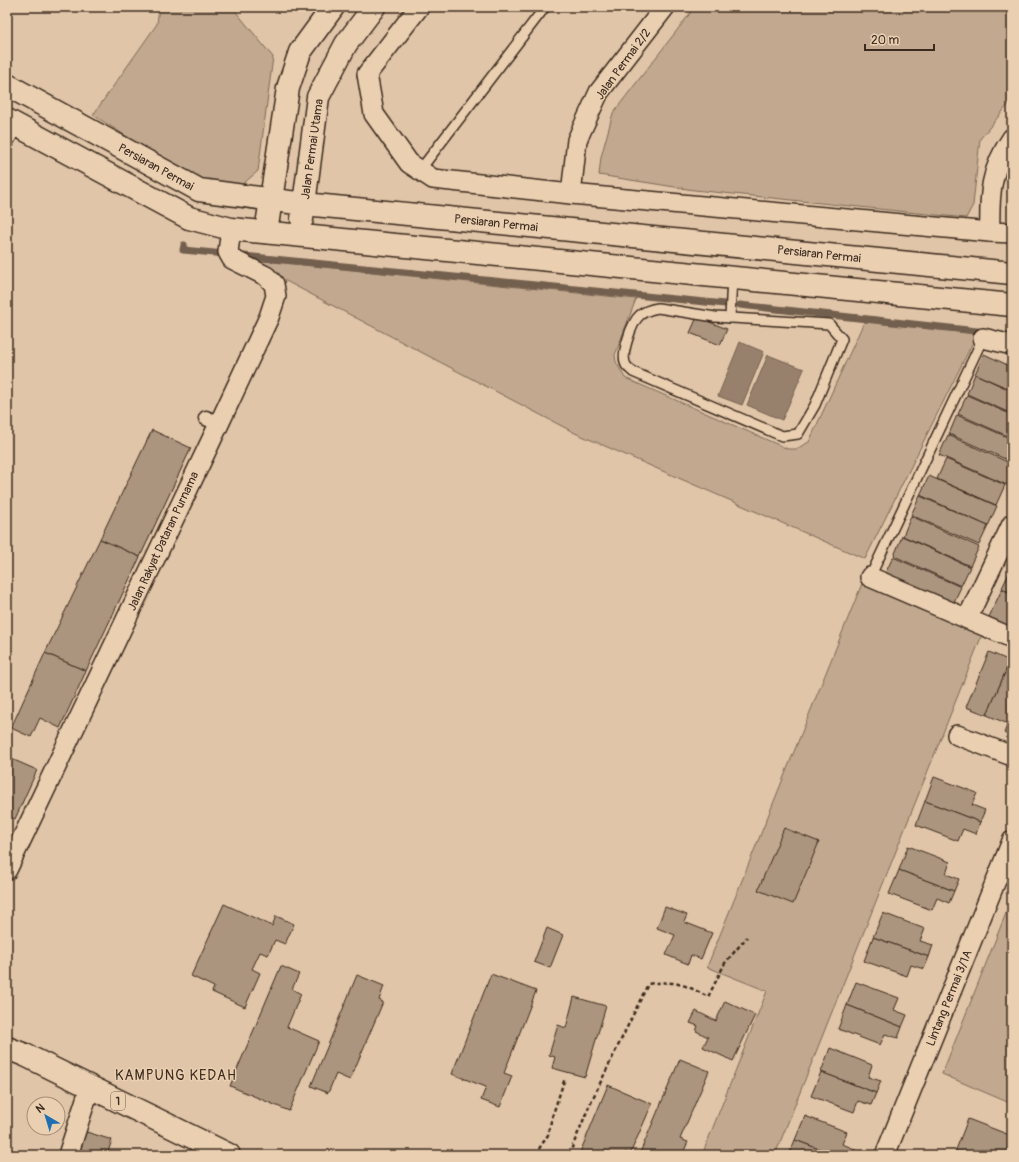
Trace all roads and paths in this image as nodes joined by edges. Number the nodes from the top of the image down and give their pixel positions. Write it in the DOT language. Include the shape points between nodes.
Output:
graph roads {
  1 [pos="333,7"];
  2 [pos="374,7"];
  3 [pos="419,7"];
  4 [pos="545,7"];
  5 [pos="665,7"];
  6 [pos="7,85"];
  7 [pos="13,123"];
  8 [pos="1012,138"];
  9 [pos="7,145"];
  10 [pos="420,170"];
  11 [pos="571,194"];
  12 [pos="271,200"];
  13 [pos="304,204"];
  14 [pos="231,229"];
  15 [pos="266,232"];
  16 [pos="990,232"];
  17 [pos="1012,233"];
  18 [pos="301,235"];
  19 [pos="1012,273"];
  20 [pos="732,277"];
  21 [pos="1012,305"];
  22 [pos="730,318"];
  23 [pos="983,338"];
  24 [pos="1012,345"];
  25 [pos="1012,524"];
  26 [pos="870,577"];
  27 [pos="967,619"];
  28 [pos="1012,638"];
  29 [pos="957,735"];
  30 [pos="1012,756"];
  31 [pos="1012,841"];
  32 [pos="7,870"];
  33 [pos="747,937"];
  34 [pos="7,1048"];
  35 [pos="565,1078"];
  36 [pos="90,1087"];
  37 [pos="68,1155"];
  38 [pos="229,1155"];
  39 [pos="535,1155"];
  40 [pos="569,1155"];
  41 [pos="885,1155"];
  1 -- 12 [label="main road" via="300,52 288,88"];
  2 -- 13 [label="main road, Jalan Permai Utama" via="346,44 318,97"];
  3 -- 10 [label="street" via="368,74 374,114 409,163"];
  4 -- 10 [label="lane"];
  5 -- 11 [label="street, Jalan Permai 2/2" via="599,92 577,140"];
  6 -- 12 [label="main road, Persiaran Permai" via="199,190"];
  7 -- 9 [label="lane"];
  7 -- 14 [label="main road" via="189,218"];
  8 -- 16 [label="street" via="996,168 989,198"];
  10 -- 11 [label="street" via="433,179"];
  11 -- 16 [label="street"];
  12 -- 13 [label="main road, Persiaran Permai"];
  12 -- 15 [label="main road"];
  13 -- 18 [label="main road, Jalan Permai Utama"];
  13 -- 19 [label="main road, Persiaran Permai"];
  14 -- 15 [label="main road"];
  14 -- 32 [label="street, Jalan Rakyat Dataran Purnama" via="228,252 232,259 266,276 274,284 276,296 269,317 212,421"];
  15 -- 18 [label="main road"];
  16 -- 17 [label="street"];
  18 -- 20 [label="main road"];
  20 -- 21 [label="main road"];
  20 -- 22 [label="lane"];
  22 -- 22 [label="lane" via="650,309 634,322 625,350 626,365 633,372 782,436 798,434 815,405 842,339 829,324"];
  23 -- 24 [label="street"];
  23 -- 26 [label="lane"];
  25 -- 27 [label="street"];
  26 -- 27 [label="street"];
  27 -- 28 [label="street"];
  29 -- 30 [label="street"];
  31 -- 41 [label="street, Lintang Permai 3/1A"];
  33 -- 40 [label="path" via="725,963 708,997 689,986 676,983 648,984 590,1104"];
  34 -- 36 [label="main road, 1"];
  35 -- 39 [label="path" via="548,1135"];
  36 -- 37 [label="street"];
  36 -- 38 [label="main road, 1"];
}
